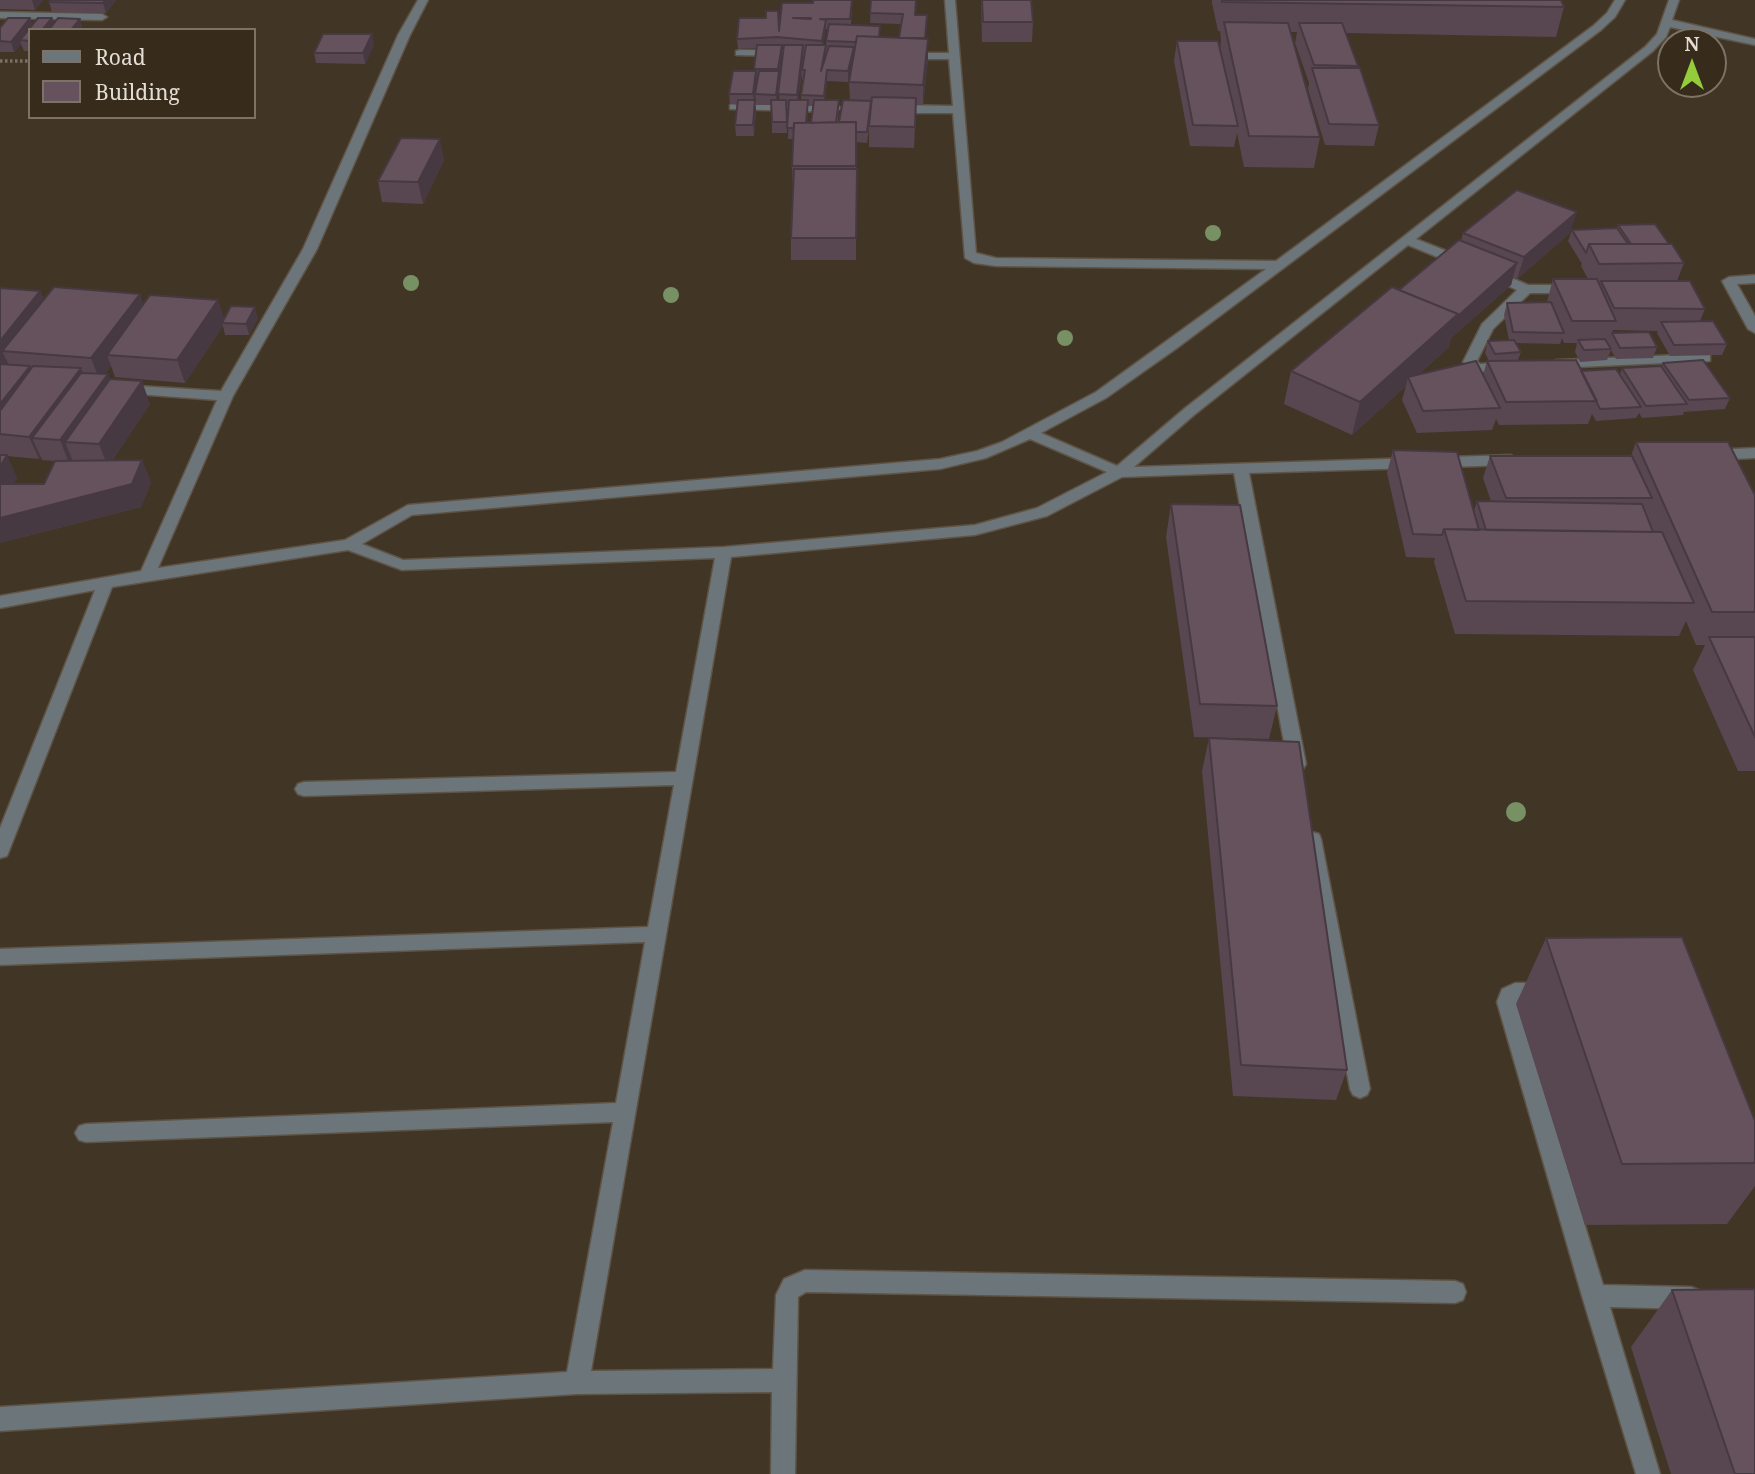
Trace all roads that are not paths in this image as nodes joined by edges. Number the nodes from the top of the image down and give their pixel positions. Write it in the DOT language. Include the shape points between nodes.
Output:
graph roads {
  1 [pos="56,0"];
  2 [pos="423,0"];
  3 [pos="950,0"];
  4 [pos="1620,0"];
  5 [pos="1674,0"];
  6 [pos="0,15"];
  7 [pos="41,16"];
  8 [pos="102,17"];
  9 [pos="1668,23"];
  10 [pos="1755,42"];
  11 [pos="740,53"];
  12 [pos="848,55"];
  13 [pos="888,55"];
  14 [pos="955,56"];
  15 [pos="734,107"];
  16 [pos="845,108"];
  17 [pos="887,109"];
  18 [pos="957,110"];
  19 [pos="1406,240"];
  20 [pos="1279,265"];
  21 [pos="1755,279"];
  22 [pos="1526,289"];
  23 [pos="1580,289"];
  24 [pos="1755,329"];
  25 [pos="1705,358"];
  26 [pos="1544,365"];
  27 [pos="1518,366"];
  28 [pos="106,387"];
  29 [pos="226,397"];
  30 [pos="1029,433"];
  31 [pos="1755,453"];
  32 [pos="1725,454"];
  33 [pos="1697,455"];
  34 [pos="1531,460"];
  35 [pos="1241,468"];
  36 [pos="1119,472"];
  37 [pos="1737,475"];
  38 [pos="349,545"];
  39 [pos="724,552"];
  40 [pos="146,575"];
  41 [pos="105,584"];
  42 [pos="0,602"];
  43 [pos="684,778"];
  44 [pos="1300,779"];
  45 [pos="304,789"];
  46 [pos="1308,819"];
  47 [pos="0,851"];
  48 [pos="657,933"];
  49 [pos="0,957"];
  50 [pos="1563,991"];
  51 [pos="1360,1089"];
  52 [pos="625,1112"];
  53 [pos="86,1133"];
  54 [pos="1455,1293"];
  55 [pos="1593,1296"];
  56 [pos="1714,1298"];
  57 [pos="784,1380"];
  58 [pos="577,1383"];
  59 [pos="0,1419"];
  60 [pos="783,1474"];
  61 [pos="1648,1474"];
  1 -- 7 [label="street"];
  2 -- 29 [label="street" via="310,249"];
  3 -- 14 [label="street"];
  4 -- 20 [label="street" via="1597,28"];
  5 -- 9 [label="street"];
  6 -- 7 [label="street"];
  7 -- 8 [label="street"];
  9 -- 10 [label="street"];
  9 -- 19 [label="street" via="1648,49"];
  11 -- 12 [label="street"];
  13 -- 14 [label="street"];
  14 -- 18 [label="street"];
  15 -- 16 [label="street"];
  17 -- 18 [label="street"];
  18 -- 20 [label="street" via="970,255 979,260"];
  19 -- 22 [label="street"];
  19 -- 36 [label="street"];
  20 -- 30 [label="street" via="1101,394"];
  21 -- 24 [label="street" via="1729,281"];
  22 -- 23 [label="street"];
  22 -- 27 [label="street" via="1487,327 1470,362 1477,368"];
  25 -- 26 [label="street"];
  28 -- 29 [label="street"];
  29 -- 40 [label="street"];
  30 -- 36 [label="street"];
  30 -- 38 [label="street" via="981,455 940,464 408,510"];
  31 -- 32 [label="street"];
  32 -- 33 [label="street"];
  32 -- 37 [label="street"];
  34 -- 35 [label="street"];
  35 -- 36 [label="street"];
  35 -- 44 [label="street"];
  36 -- 39 [label="street" via="1042,512 975,530"];
  38 -- 39 [label="street" via="402,565"];
  38 -- 40 [label="street"];
  39 -- 43 [label="street"];
  40 -- 41 [label="street"];
  41 -- 42 [label="street"];
  41 -- 47 [label="street"];
  43 -- 45 [label="street"];
  43 -- 48 [label="street"];
  46 -- 51 [label="street"];
  48 -- 49 [label="street"];
  48 -- 52 [label="street"];
  50 -- 55 [label="street" via="1515,991 1507,1002"];
  52 -- 53 [label="street"];
  52 -- 58 [label="street"];
  54 -- 57 [label="street" via="805,1281 787,1295"];
  55 -- 56 [label="street"];
  55 -- 61 [label="street"];
  57 -- 58 [label="street"];
  57 -- 60 [label="street"];
  58 -- 59 [label="street"];
}
